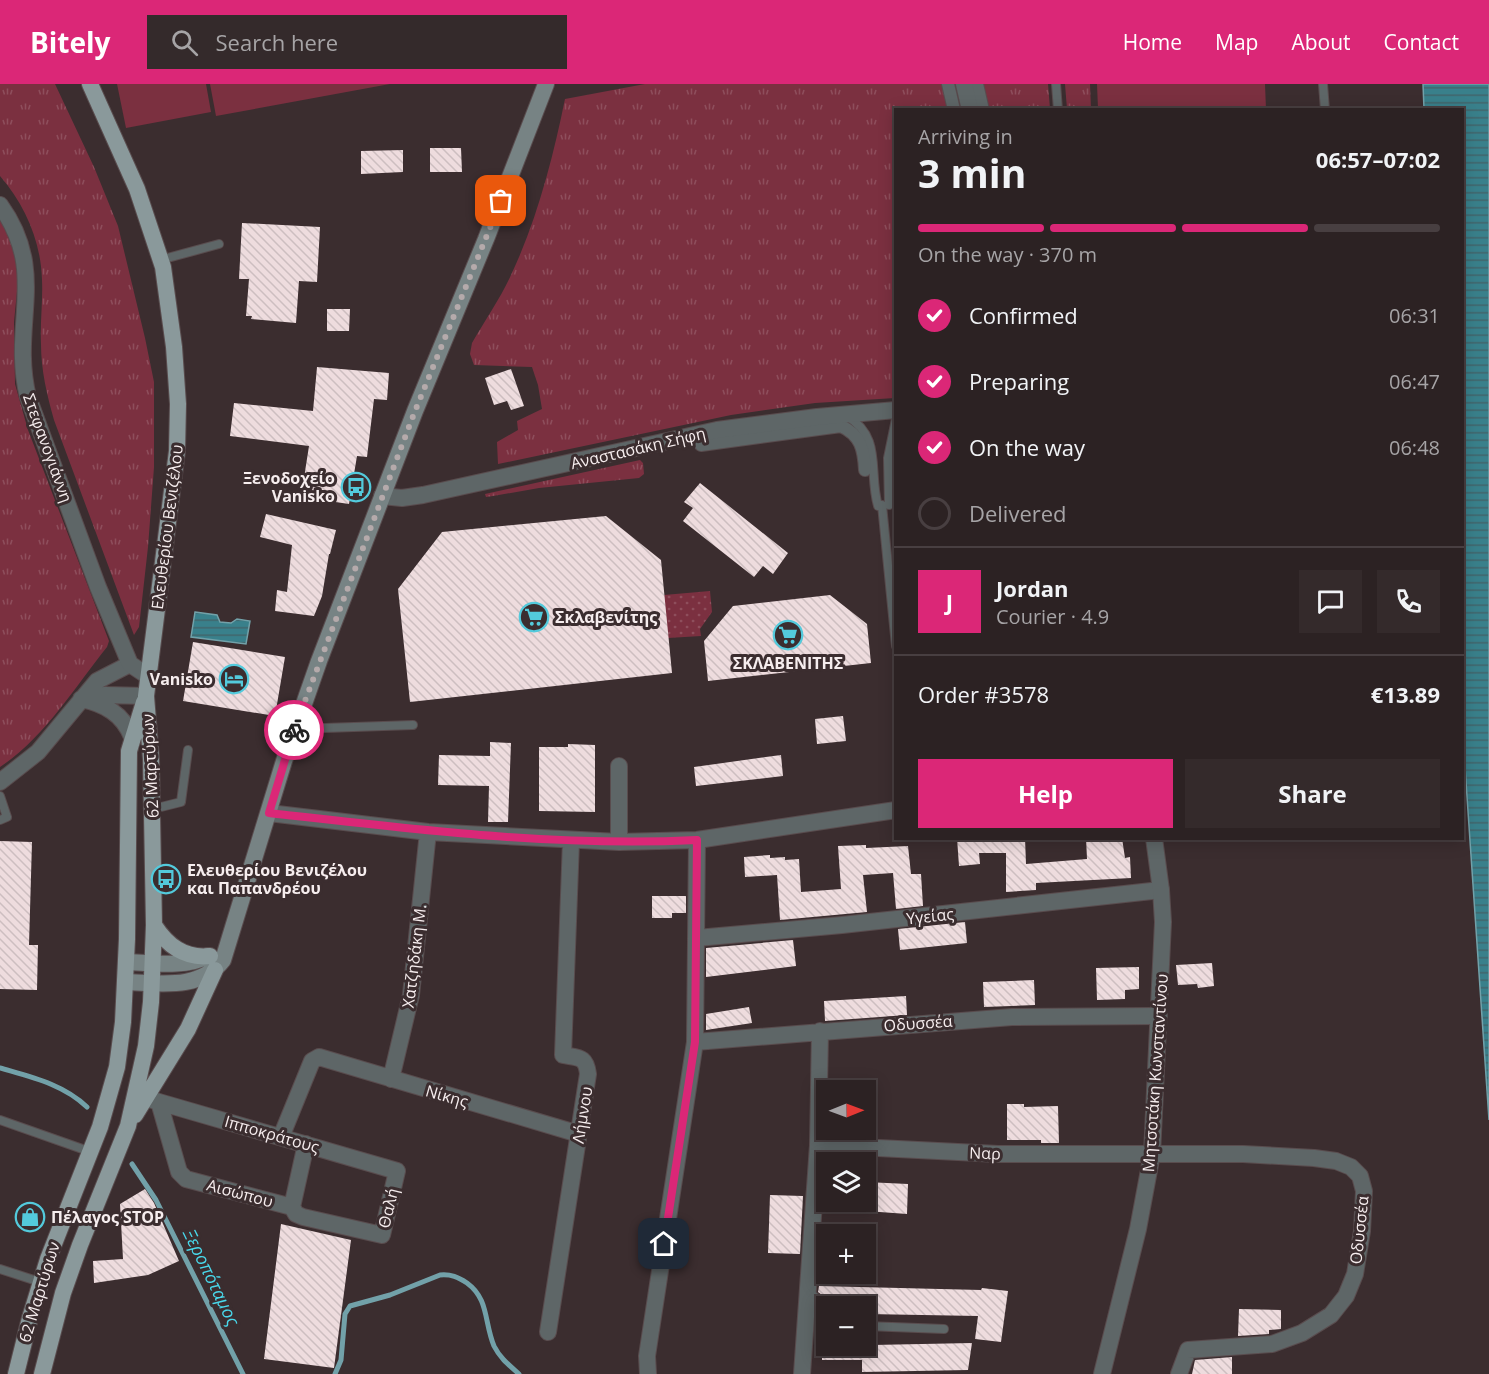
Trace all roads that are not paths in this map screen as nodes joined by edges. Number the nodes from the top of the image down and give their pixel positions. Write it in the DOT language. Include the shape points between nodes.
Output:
graph roads {
  1 [pos="90,84"];
  2 [pos="546,84"];
  3 [pos="948,84"];
  4 [pos="964,84"];
  5 [pos="976,84"];
  6 [pos="1056,84"];
  7 [pos="1323,84"];
  8 [pos="954,108"];
  9 [pos="970,108"];
  10 [pos="982,108"];
  11 [pos="1058,108"];
  12 [pos="1325,108"];
  13 [pos="0,205"];
  14 [pos="219,244"];
  15 [pos="160,260"];
  16 [pos="894,410"];
  17 [pos="844,414"];
  18 [pos="894,429"];
  19 [pos="701,444"];
  20 [pos="865,470"];
  21 [pos="382,496"];
  22 [pos="883,505"];
  23 [pos="894,624"];
  24 [pos="130,664"];
  25 [pos="148,676"];
  26 [pos="146,696"];
  27 [pos="81,699"];
  28 [pos="413,725"];
  29 [pos="295,729"];
  30 [pos="132,737"];
  31 [pos="188,750"];
  32 [pos="619,766"];
  33 [pos="0,782"];
  34 [pos="0,796"];
  35 [pos="153,809"];
  36 [pos="894,810"];
  37 [pos="269,813"];
  38 [pos="0,820"];
  39 [pos="428,832"];
  40 [pos="697,840"];
  41 [pos="1154,840"];
  42 [pos="571,841"];
  43 [pos="619,843"];
  44 [pos="1161,890"];
  45 [pos="154,925"];
  46 [pos="697,938"];
  47 [pos="126,962"];
  48 [pos="153,963"];
  49 [pos="212,963"];
  50 [pos="125,982"];
  51 [pos="152,983"];
  52 [pos="1160,1016"];
  53 [pos="820,1030"];
  54 [pos="695,1042"];
  55 [pos="391,1079"];
  56 [pos="153,1100"];
  57 [pos="0,1120"];
  58 [pos="128,1126"];
  59 [pos="579,1134"];
  60 [pos="281,1137"];
  61 [pos="306,1144"];
  62 [pos="818,1145"];
  63 [pos="90,1152"];
  64 [pos="1152,1154"];
  65 [pos="398,1171"];
  66 [pos="292,1207"];
  67 [pos="371,1233"];
  68 [pos="0,1269"];
  69 [pos="40,1282"];
  70 [pos="806,1290"];
  71 [pos="816,1298"];
  72 [pos="876,1326"];
  73 [pos="944,1329"];
  74 [pos="548,1332"];
  75 [pos="16,1374"];
  76 [pos="42,1374"];
  77 [pos="648,1374"];
  78 [pos="802,1374"];
  79 [pos="1102,1374"];
  80 [pos="1179,1374"];
  1 -- 15 [label="main road, Ελευθερίου Βενιζέλου" via="137,189"];
  2 -- 21 [label="main road"];
  3 -- 8 [label="street"];
  4 -- 9 [label="street"];
  5 -- 10 [label="street"];
  6 -- 11 [label="lane"];
  7 -- 12 [label="lane"];
  13 -- 24 [label="street, Στεφανογιάννη" via="18,236 26,262 22,365 28,396"];
  14 -- 15 [label="lane"];
  15 -- 25 [label="main road, Ελευθερίου Βενιζέλου" via="174,347 178,433"];
  16 -- 17 [label="street, Αναστασάκη Σήφη"];
  17 -- 21 [label="street, Αναστασάκη Σήφη" via="717,430 434,492 402,498"];
  17 -- 22 [label="lane" via="864,430 870,442 874,488"];
  18 -- 22 [label="lane"];
  19 -- 20 [label="street" via="841,426 861,444"];
  21 -- 29 [label="main road"];
  22 -- 23 [label="lane"];
  24 -- 25 [label="street"];
  24 -- 27 [label="street" via="97,681"];
  25 -- 26 [label="main road, Ελευθερίου Βενιζέλου"];
  26 -- 27 [label="street"];
  26 -- 30 [label="main road, 62 Μαρτύρων"];
  26 -- 35 [label="main road, 62 Μαρτύρων"];
  27 -- 30 [label="street" via="110,709 123,719"];
  27 -- 33 [label="street" via="38,752"];
  28 -- 29 [label="lane"];
  29 -- 37 [label="main road"];
  30 -- 47 [label="main road, 62 Μαρτύρων"];
  31 -- 35 [label="lane" via="181,802"];
  32 -- 43 [label="street"];
  34 -- 38 [label="lane" via="7,817"];
  35 -- 45 [label="main road, 62 Μαρτύρων"];
  36 -- 40 [label="street"];
  37 -- 39 [label="street"];
  37 -- 49 [label="main road" via="223,960"];
  39 -- 42 [label="street"];
  39 -- 55 [label="street, Χατζηδάκη Μ." via="411,995"];
  40 -- 43 [label="street"];
  40 -- 46 [label="street"];
  41 -- 44 [label="street, Μητσοτάκη Κωνσταντίνου"];
  42 -- 43 [label="street"];
  42 -- 59 [label="street, Λήμνου" via="563,1055 587,1063"];
  44 -- 46 [label="street, Υγείας"];
  44 -- 52 [label="street, Μητσοτάκη Κωνσταντίνου"];
  45 -- 48 [label="main road, 62 Μαρτύρων"];
  45 -- 49 [label="main road" via="179,951"];
  46 -- 54 [label="street"];
  47 -- 48 [label="main road"];
  47 -- 50 [label="main road, 62 Μαρτύρων"];
  48 -- 49 [label="main road"];
  48 -- 51 [label="main road, 62 Μαρτύρων"];
  49 -- 51 [label="main road" via="203,978"];
  49 -- 56 [label="main road" via="188,1029"];
  50 -- 51 [label="main road"];
  50 -- 63 [label="main road, 62 Μαρτύρων" via="117,1067"];
  51 -- 58 [label="main road, 62 Μαρτύρων" via="146,1046"];
  52 -- 53 [label="street, Οδυσσέα" via="1012,1017"];
  52 -- 64 [label="street, Μητσοτάκη Κωνσταντίνου"];
  53 -- 54 [label="street, Οδυσσέα"];
  53 -- 62 [label="street"];
  54 -- 77 [label="street" via="647,1356"];
  55 -- 59 [label="street, Νίκης"];
  55 -- 60 [label="street, Νίκης" via="316,1058"];
  56 -- 58 [label="main road"];
  56 -- 60 [label="street, Ιπποκράτους"];
  56 -- 66 [label="street, Αισώπου" via="182,1176"];
  57 -- 63 [label="lane"];
  58 -- 76 [label="main road, 62 Μαρτύρων" via="63,1293"];
  59 -- 74 [label="street, Λήμνου"];
  60 -- 61 [label="street, Ιπποκράτους"];
  61 -- 65 [label="street, Ιπποκράτους"];
  61 -- 66 [label="street"];
  62 -- 64 [label="street, Ναρ" via="998,1154"];
  62 -- 70 [label="street"];
  63 -- 69 [label="main road, 62 Μαρτύρων"];
  64 -- 79 [label="street, Μητσοτάκη Κωνσταντίνου"];
  64 -- 80 [label="street, Οδυσσέα" via="1325,1159 1356,1171 1364,1191 1355,1274 1346,1296 1331,1315 1302,1333 1272,1344 1188,1350"];
  65 -- 67 [label="street, Θαλή" via="382,1235"];
  66 -- 67 [label="street, Αισώπου" via="299,1216"];
  68 -- 69 [label="lane"];
  69 -- 75 [label="main road, 62 Μαρτύρων"];
  70 -- 71 [label="lane"];
  70 -- 78 [label="street"];
  72 -- 73 [label="lane"];
}
